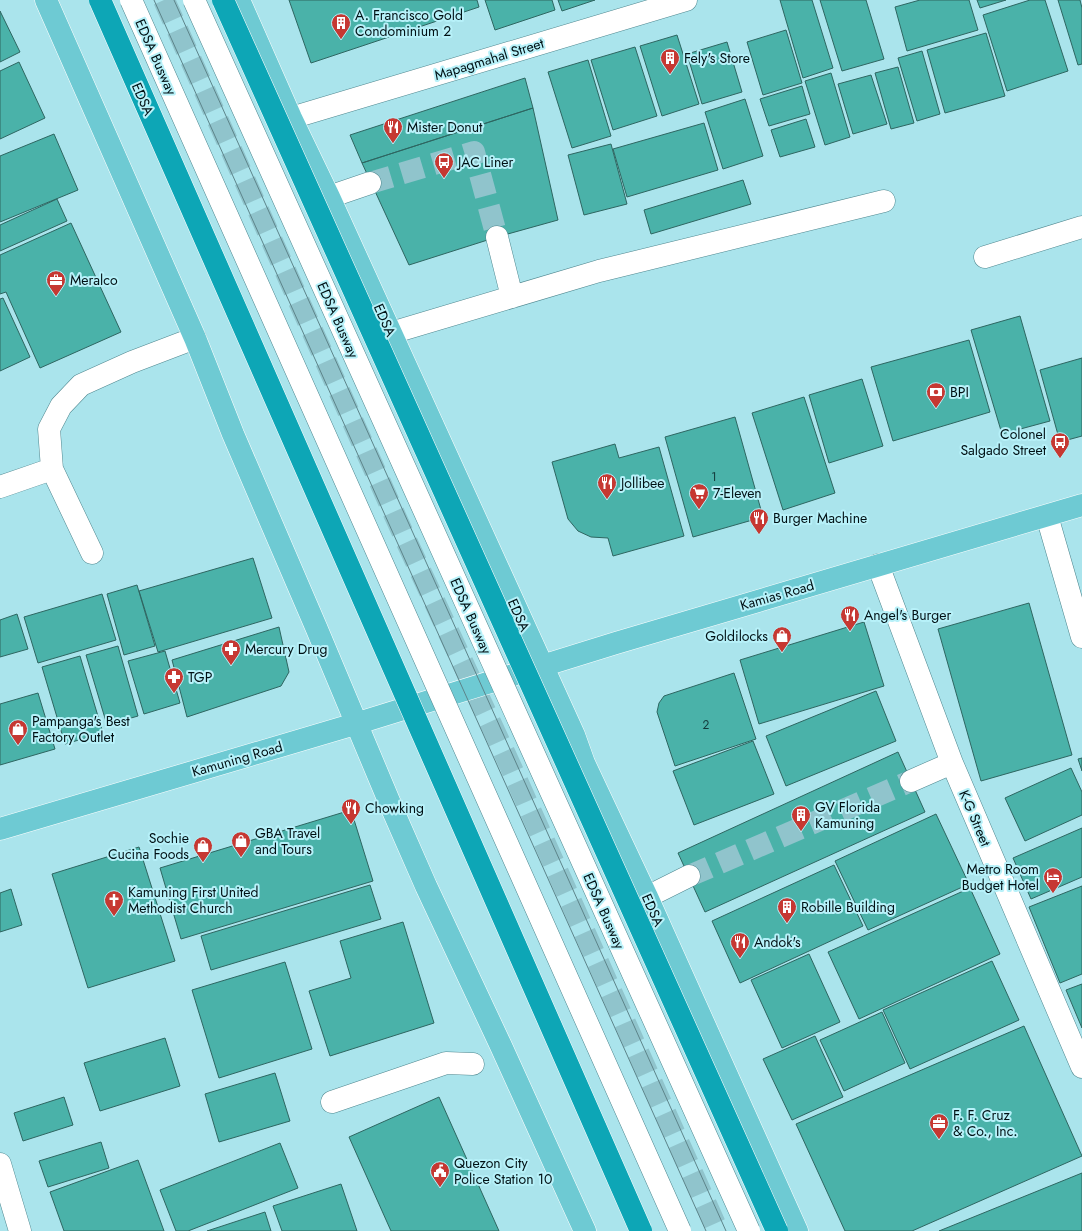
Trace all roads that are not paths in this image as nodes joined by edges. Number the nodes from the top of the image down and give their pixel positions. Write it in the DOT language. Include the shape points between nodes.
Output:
graph roads {
  1 [pos="46,0"];
  2 [pos="100,0"];
  3 [pos="131,0"];
  4 [pos="194,0"];
  5 [pos="223,0"];
  6 [pos="239,0"];
  7 [pos="686,0"];
  8 [pos="648,6"];
  9 [pos="292,118"];
  10 [pos="370,183"];
  11 [pos="329,196"];
  12 [pos="884,202"];
  13 [pos="1082,226"];
  14 [pos="497,237"];
  15 [pos="985,257"];
  16 [pos="512,297"];
  17 [pos="391,333"];
  18 [pos="195,338"];
  19 [pos="52,469"];
  20 [pos="0,487"];
  21 [pos="1082,505"];
  22 [pos="1047,516"];
  23 [pos="92,553"];
  24 [pos="878,565"];
  25 [pos="1082,637"];
  26 [pos="542,665"];
  27 [pos="473,687"];
  28 [pos="355,724"];
  29 [pos="952,764"];
  30 [pos="911,781"];
  31 [pos="0,829"];
  32 [pos="689,876"];
  33 [pos="647,897"];
  34 [pos="473,1064"];
  35 [pos="1082,1067"];
  36 [pos="332,1102"];
  37 [pos="0,1164"];
  38 [pos="20,1231"];
  39 [pos="585,1231"];
  40 [pos="641,1231"];
  41 [pos="680,1231"];
  42 [pos="748,1231"];
  43 [pos="777,1231"];
  44 [pos="797,1231"];
  1 -- 18 [label="main road"];
  2 -- 40 [label="highway, EDSA, bridge"];
  3 -- 41 [label="street, EDSA Busway, bridge"];
  4 -- 42 [label="street, EDSA Busway, bridge"];
  5 -- 43 [label="highway, EDSA, bridge"];
  6 -- 9 [label="main road, EDSA"];
  7 -- 8 [label="street, Mapagmahal Street"];
  8 -- 9 [label="street, Mapagmahal Street"];
  9 -- 11 [label="main road, EDSA"];
  10 -- 11 [label="street"];
  11 -- 17 [label="main road, EDSA"];
  12 -- 16 [label="street" via="600,270"];
  13 -- 15 [label="street"];
  14 -- 16 [label="street"];
  16 -- 17 [label="street"];
  17 -- 26 [label="main road, EDSA"];
  18 -- 19 [label="street" via="81,385 61,406 49,430"];
  18 -- 28 [label="main road"];
  19 -- 20 [label="street"];
  19 -- 23 [label="street"];
  21 -- 22 [label="main road, Kamias Road"];
  22 -- 24 [label="main road, Kamias Road"];
  22 -- 25 [label="street"];
  24 -- 26 [label="main road, Kamias Road"];
  24 -- 29 [label="street, K-G Street"];
  26 -- 27 [label="main road, Kamias Road"];
  26 -- 33 [label="main road, EDSA" via="584,763"];
  27 -- 28 [label="main road, Kamuning Road"];
  28 -- 31 [label="main road, Kamuning Road"];
  28 -- 39 [label="main road" via="423,879"];
  29 -- 30 [label="street"];
  29 -- 35 [label="street, K-G Street"];
  32 -- 33 [label="street"];
  33 -- 44 [label="main road, EDSA"];
  34 -- 36 [label="street" via="446,1063"];
  37 -- 38 [label="street"];
}
